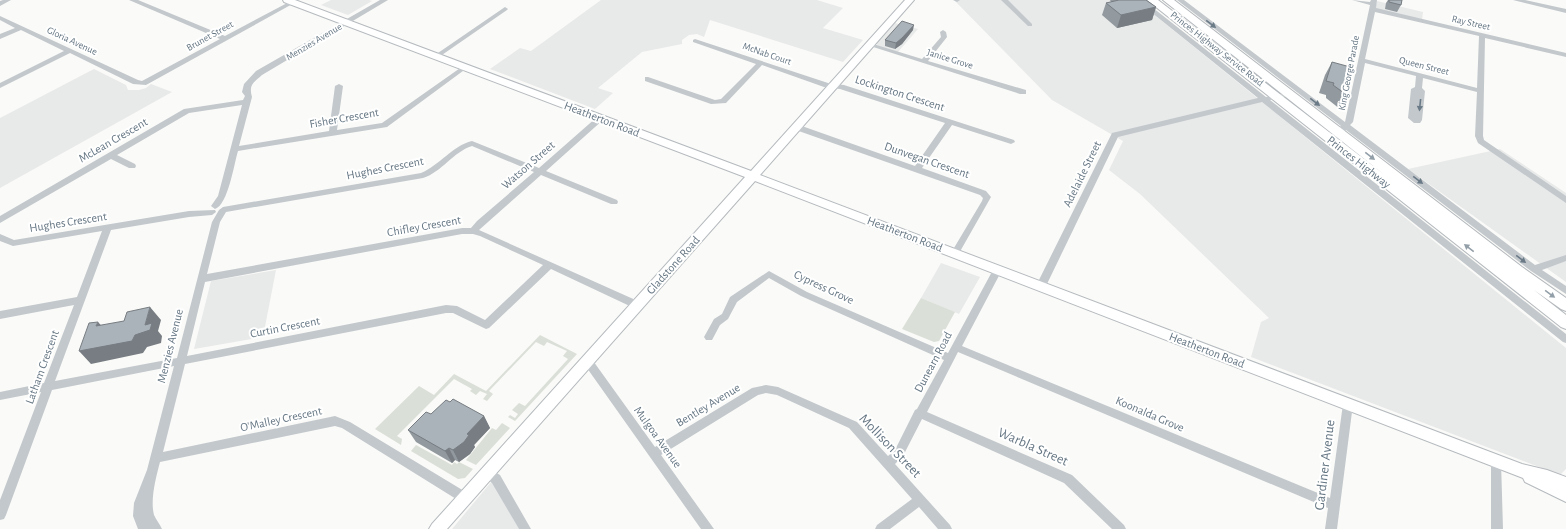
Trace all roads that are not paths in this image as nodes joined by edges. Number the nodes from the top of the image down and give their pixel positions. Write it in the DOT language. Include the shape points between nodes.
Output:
graph roads {
  1 [pos="8,0"];
  2 [pos="132,0"];
  3 [pos="385,0"];
  4 [pos="909,0"];
  5 [pos="1004,0"];
  6 [pos="1139,0"];
  7 [pos="1152,0"];
  8 [pos="1355,0"];
  9 [pos="1516,0"];
  10 [pos="290,1"];
  11 [pos="1175,2"];
  12 [pos="0,4"];
  13 [pos="1373,4"];
  14 [pos="505,10"];
  15 [pos="1566,11"];
  16 [pos="0,18"];
  17 [pos="347,23"];
  18 [pos="1030,24"];
  19 [pos="20,28"];
  20 [pos="943,32"];
  21 [pos="1482,36"];
  22 [pos="0,37"];
  23 [pos="225,39"];
  24 [pos="695,41"];
  25 [pos="870,45"];
  26 [pos="69,51"];
  27 [pos="1566,55"];
  28 [pos="436,56"];
  29 [pos="1362,60"];
  30 [pos="924,61"];
  31 [pos="761,62"];
  32 [pos="466,67"];
  33 [pos="1420,75"];
  34 [pos="648,79"];
  35 [pos="136,82"];
  36 [pos="833,85"];
  37 [pos="0,86"];
  38 [pos="339,86"];
  39 [pos="1418,88"];
  40 [pos="1481,91"];
  41 [pos="1023,92"];
  42 [pos="1290,93"];
  43 [pos="247,98"];
  44 [pos="1270,98"];
  45 [pos="600,119"];
  46 [pos="950,122"];
  47 [pos="796,127"];
  48 [pos="1343,129"];
  49 [pos="333,133"];
  50 [pos="1325,136"];
  51 [pos="1011,142"];
  52 [pos="235,149"];
  53 [pos="111,155"];
  54 [pos="132,166"];
  55 [pos="917,169"];
  56 [pos="540,171"];
  57 [pos="753,176"];
  58 [pos="1566,200"];
  59 [pos="614,202"];
  60 [pos="219,209"];
  61 [pos="0,220"];
  62 [pos="108,227"];
  63 [pos="473,231"];
  64 [pos="0,237"];
  65 [pos="955,253"];
  66 [pos="1566,258"];
  67 [pos="549,265"];
  68 [pos="1534,269"];
  69 [pos="997,270"];
  70 [pos="201,278"];
  71 [pos="1041,286"];
  72 [pos="1566,291"];
  73 [pos="80,300"];
  74 [pos="637,305"];
  75 [pos="1566,306"];
  76 [pos="0,315"];
  77 [pos="1566,323"];
  78 [pos="709,337"];
  79 [pos="1565,338"];
  80 [pos="955,347"];
  81 [pos="950,358"];
  82 [pos="180,360"];
  83 [pos="587,361"];
  84 [pos="49,386"];
  85 [pos="778,391"];
  86 [pos="0,396"];
  87 [pos="1348,404"];
  88 [pos="919,413"];
  89 [pos="654,453"];
  90 [pos="156,458"];
  91 [pos="1496,461"];
  92 [pos="888,463"];
  93 [pos="1522,471"];
  94 [pos="487,472"];
  95 [pos="150,477"];
  96 [pos="1566,484"];
  97 [pos="1566,495"];
  98 [pos="465,498"];
  99 [pos="919,500"];
  100 [pos="1335,506"];
  101 [pos="0,515"];
  102 [pos="1335,528"];
  103 [pos="144,529"];
  104 [pos="156,529"];
  105 [pos="437,529"];
  106 [pos="525,529"];
  107 [pos="708,529"];
  108 [pos="881,529"];
  109 [pos="946,529"];
  110 [pos="1120,529"];
  111 [pos="1497,529"];
  1 -- 12 [label="street"];
  2 -- 23 [label="street"];
  3 -- 17 [label="street, Menzies Avenue"];
  4 -- 25 [label="main road, Gladstone Road"];
  5 -- 18 [label="street"];
  6 -- 44 [label="street, Princes Highway Service Road"];
  7 -- 44 [label="highway, Princes Highway"];
  8 -- 13 [label="street, Ray Street"];
  9 -- 15 [label="street"];
  10 -- 17 [label="main road, Heatherton Road"];
  10 -- 23 [label="street, Brunet Street"];
  11 -- 42 [label="highway, Princes Highway"];
  11 -- 48 [label="street, Princes Highway, one-way" via="1192,9"];
  13 -- 21 [label="street, Ray Street"];
  13 -- 29 [label="street, King George Parade"];
  14 -- 28 [label="street"];
  16 -- 19 [label="street, Gloria Avenue"];
  17 -- 28 [label="main road, Heatherton Road"];
  17 -- 43 [label="street, Menzies Avenue" via="281,61 259,77"];
  19 -- 22 [label="street"];
  19 -- 26 [label="street, Gloria Avenue"];
  20 -- 30 [label="street" via="944,37"];
  21 -- 27 [label="street, Ray Street"];
  21 -- 40 [label="street"];
  23 -- 35 [label="street, Brunet Street" via="148,81"];
  24 -- 31 [label="street, McNab Court"];
  25 -- 30 [label="street, Janice Grove"];
  25 -- 36 [label="main road, Gladstone Road"];
  26 -- 35 [label="street, Gloria Avenue"];
  26 -- 37 [label="street"];
  28 -- 32 [label="main road, Heatherton Road"];
  29 -- 33 [label="street, Queen Street"];
  29 -- 48 [label="street, King George Parade" via="1350,118"];
  30 -- 41 [label="street, Janice Grove"];
  31 -- 34 [label="street" via="723,101 714,102"];
  31 -- 36 [label="street, McNab Court"];
  32 -- 45 [label="main road, Heatherton Road"];
  32 -- 49 [label="street, Fisher Crescent" via="384,125"];
  33 -- 39 [label="street"];
  33 -- 40 [label="street, Queen Street"];
  36 -- 46 [label="street, Lockington Crescent"];
  36 -- 47 [label="main road, Gladstone Road"];
  38 -- 49 [label="street"];
  40 -- 58 [label="street" via="1480,141"];
  42 -- 44 [label="street"];
  42 -- 48 [label="highway, Princes Highway"];
  43 -- 52 [label="street, Menzies Avenue"];
  43 -- 53 [label="street, McLean Crescent" via="187,111"];
  44 -- 50 [label="highway, Princes Highway"];
  44 -- 71 [label="street, Adelaide Street" via="1115,135"];
  44 -- 79 [label="street, Princes Highway"];
  45 -- 56 [label="street, Watson Street"];
  45 -- 57 [label="main road, Heatherton Road"];
  46 -- 51 [label="street"];
  46 -- 55 [label="street, Lockington Crescent"];
  47 -- 55 [label="street, Dunvegan Crescent"];
  47 -- 57 [label="main road, Gladstone Road"];
  48 -- 50 [label="street"];
  48 -- 68 [label="street, Princes Highway, one-way"];
  48 -- 75 [label="highway, Princes Highway, one-way" via="1517,271"];
  49 -- 52 [label="street, Fisher Crescent"];
  77 -- 50 [label="highway, Princes Highway, one-way"];
  52 -- 60 [label="street, Menzies Avenue"];
  53 -- 54 [label="street"];
  53 -- 61 [label="street, McLean Crescent"];
  55 -- 65 [label="street, Dunvegan Crescent" via="981,192 986,197"];
  56 -- 59 [label="street, Hughes Crescent"];
  56 -- 60 [label="street, Hughes Crescent" via="469,143 423,175"];
  56 -- 63 [label="street, Watson Street"];
  57 -- 65 [label="main road, Heatherton Road"];
  57 -- 74 [label="main road, Gladstone Road"];
  60 -- 62 [label="street, Hughes Crescent"];
  60 -- 70 [label="street, Menzies Avenue"];
  62 -- 64 [label="street, Hughes Crescent" via="13,243"];
  62 -- 73 [label="street, Latham Crescent"];
  63 -- 67 [label="street, Chifley Crescent"];
  63 -- 70 [label="street, Chifley Crescent"];
  65 -- 69 [label="main road, Heatherton Road"];
  66 -- 68 [label="street"];
  67 -- 74 [label="street, Chifley Crescent"];
  67 -- 82 [label="street, Curtin Crescent" via="486,325 454,309 446,309"];
  68 -- 72 [label="street, Princes Highway"];
  69 -- 71 [label="main road, Heatherton Road"];
  69 -- 80 [label="street, Dunearn Road"];
  70 -- 82 [label="street, Menzies Avenue"];
  71 -- 87 [label="main road, Heatherton Road"];
  73 -- 76 [label="street"];
  73 -- 84 [label="street, Latham Crescent"];
  74 -- 83 [label="main road, Gladstone Road"];
  78 -- 81 [label="street, Cypress Grove" via="716,322 725,316 733,300 769,274 804,294"];
  80 -- 81 [label="street, Dunearn Road"];
  80 -- 100 [label="street, Koonalda Grove"];
  81 -- 88 [label="street, Dunearn Road"];
  82 -- 84 [label="street, Curtin Crescent"];
  82 -- 90 [label="street, Menzies Avenue"];
  83 -- 89 [label="street, Mulgoa Avenue"];
  83 -- 94 [label="main road, Gladstone Road"];
  84 -- 86 [label="street, Curtin Crescent"];
  84 -- 101 [label="street, Latham Crescent"];
  85 -- 89 [label="street, Bentley Avenue" via="756,391"];
  85 -- 92 [label="street, Mollison Street" via="853,425"];
  87 -- 91 [label="main road, Heatherton Road"];
  87 -- 100 [label="street, Gardiner Avenue"];
  88 -- 92 [label="street, Dunearn Road" via="899,453"];
  88 -- 110 [label="street, Warbla Street" via="1068,479"];
  89 -- 107 [label="street, Mulgoa Avenue"];
  90 -- 95 [label="street, Menzies Avenue"];
  90 -- 98 [label="street, O'Malley Crescent" via="335,421 346,424"];
  91 -- 93 [label="main road, Heatherton Road"];
  91 -- 111 [label="street"];
  92 -- 99 [label="street, Mollison Street"];
  93 -- 96 [label="main road, Heatherton Road"];
  93 -- 97 [label="main road, Heatherton Road" via="1532,479"];
  94 -- 98 [label="main road, Gladstone Road"];
  94 -- 106 [label="street" via="496,479"];
  95 -- 103 [label="street, Menzies Avenue" via="140,505 139,515"];
  95 -- 104 [label="street, Menzies Avenue" via="147,512"];
  98 -- 105 [label="main road, Gladstone Road"];
  99 -- 108 [label="street"];
  99 -- 109 [label="street, Mollison Street"];
  100 -- 102 [label="street, Gardiner Avenue"];
}
